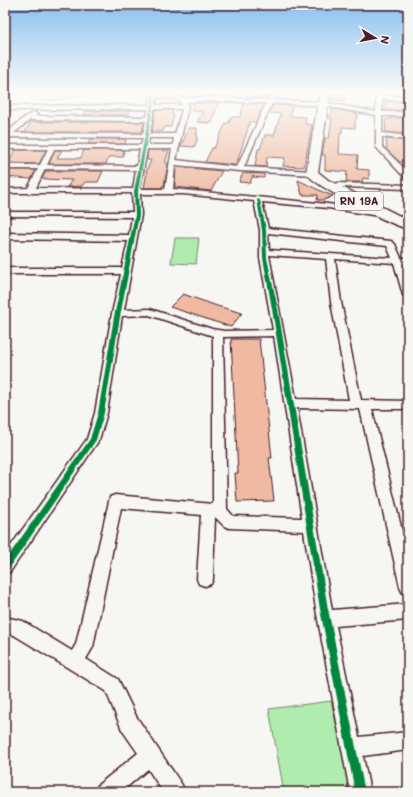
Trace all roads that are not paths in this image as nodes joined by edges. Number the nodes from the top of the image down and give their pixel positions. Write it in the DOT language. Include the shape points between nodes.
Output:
graph roads {
  1 [pos="32,129"];
  2 [pos="45,129"];
  3 [pos="78,129"];
  4 [pos="114,129"];
  5 [pos="123,129"];
  6 [pos="147,129"];
  7 [pos="179,129"];
  8 [pos="258,129"];
  9 [pos="319,129"];
  10 [pos="378,129"];
  11 [pos="7,133"];
  12 [pos="146,135"];
  13 [pos="378,135"];
  14 [pos="178,136"];
  15 [pos="408,138"];
  16 [pos="5,146"];
  17 [pos="35,147"];
  18 [pos="52,147"];
  19 [pos="71,147"];
  20 [pos="108,147"];
  21 [pos="145,147"];
  22 [pos="176,147"];
  23 [pos="172,162"];
  24 [pos="5,167"];
  25 [pos="42,167"];
  26 [pos="140,168"];
  27 [pos="240,169"];
  28 [pos="312,173"];
  29 [pos="408,176"];
  30 [pos="340,185"];
  31 [pos="408,187"];
  32 [pos="31,191"];
  33 [pos="136,191"];
  34 [pos="5,192"];
  35 [pos="169,192"];
  36 [pos="258,200"];
  37 [pos="5,214"];
  38 [pos="137,215"];
  39 [pos="385,215"];
  40 [pos="408,216"];
  41 [pos="408,225"];
  42 [pos="264,230"];
  43 [pos="5,236"];
  44 [pos="133,238"];
  45 [pos="265,252"];
  46 [pos="330,256"];
  47 [pos="398,261"];
  48 [pos="408,261"];
  49 [pos="5,271"];
  50 [pos="126,271"];
  51 [pos="408,295"];
  52 [pos="118,313"];
  53 [pos="218,333"];
  54 [pos="279,333"];
  55 [pos="290,403"];
  56 [pos="360,404"];
  57 [pos="408,405"];
  58 [pos="214,510"];
  59 [pos="310,525"];
  60 [pos="5,564"];
  61 [pos="205,579"];
  62 [pos="408,587"];
  63 [pos="408,612"];
  64 [pos="326,619"];
  65 [pos="5,625"];
  66 [pos="75,662"];
  67 [pos="408,741"];
  68 [pos="351,748"];
  69 [pos="151,755"];
  70 [pos="105,792"];
  71 [pos="175,792"];
  72 [pos="360,792"];
  1 -- 11 [label="street"];
  2 -- 17 [label="street"];
  3 -- 19 [label="street"];
  4 -- 20 [label="street"];
  5 -- 12 [label="street"];
  6 -- 12 [label="street"];
  7 -- 14 [label="street"];
  8 -- 27 [label="street"];
  9 -- 28 [label="main road"];
  10 -- 13 [label="street"];
  12 -- 14 [label="street"];
  12 -- 21 [label="street"];
  13 -- 15 [label="street"];
  13 -- 29 [label="street" via="379,147"];
  14 -- 22 [label="street"];
  16 -- 17 [label="street"];
  17 -- 18 [label="street"];
  18 -- 19 [label="street"];
  18 -- 25 [label="street"];
  19 -- 20 [label="street"];
  20 -- 21 [label="street"];
  21 -- 22 [label="street"];
  21 -- 26 [label="street"];
  22 -- 23 [label="street"];
  23 -- 27 [label="street"];
  23 -- 35 [label="street"];
  24 -- 25 [label="street"];
  25 -- 26 [label="street"];
  25 -- 32 [label="street"];
  26 -- 33 [label="street"];
  27 -- 28 [label="street"];
  28 -- 30 [label="main road, RN 19A"];
  28 -- 39 [label="main road, RN 19A" via="324,183"];
  30 -- 31 [label="street"];
  30 -- 40 [label="main road, RN 19A"];
  32 -- 33 [label="street"];
  32 -- 34 [label="street"];
  33 -- 35 [label="street"];
  33 -- 38 [label="street"];
  35 -- 36 [label="street"];
  36 -- 39 [label="street" via="328,206"];
  36 -- 42 [label="street"];
  37 -- 38 [label="street"];
  38 -- 44 [label="street"];
  39 -- 41 [label="main road, RN 19A"];
  42 -- 45 [label="street"];
  42 -- 47 [label="street" via="391,244"];
  43 -- 44 [label="street"];
  44 -- 50 [label="street"];
  45 -- 46 [label="street"];
  45 -- 54 [label="street"];
  46 -- 47 [label="street"];
  46 -- 56 [label="street" via="336,302"];
  47 -- 48 [label="street"];
  47 -- 51 [label="street"];
  49 -- 50 [label="street"];
  50 -- 52 [label="street"];
  52 -- 53 [label="street" via="150,312"];
  52 -- 60 [label="street" via="101,413 93,440"];
  53 -- 54 [label="street"];
  53 -- 58 [label="street"];
  54 -- 55 [label="street"];
  55 -- 56 [label="street"];
  55 -- 59 [label="street"];
  56 -- 57 [label="street"];
  56 -- 62 [label="street"];
  58 -- 59 [label="street" via="229,522"];
  58 -- 61 [label="street"];
  58 -- 66 [label="street" via="116,501 84,647"];
  59 -- 64 [label="street"];
  63 -- 64 [label="street"];
  64 -- 68 [label="street"];
  65 -- 66 [label="street" via="17,627"];
  66 -- 69 [label="street" via="112,685 129,723"];
  67 -- 68 [label="street"];
  68 -- 72 [label="street"];
  69 -- 70 [label="street"];
  69 -- 71 [label="street"];
}
